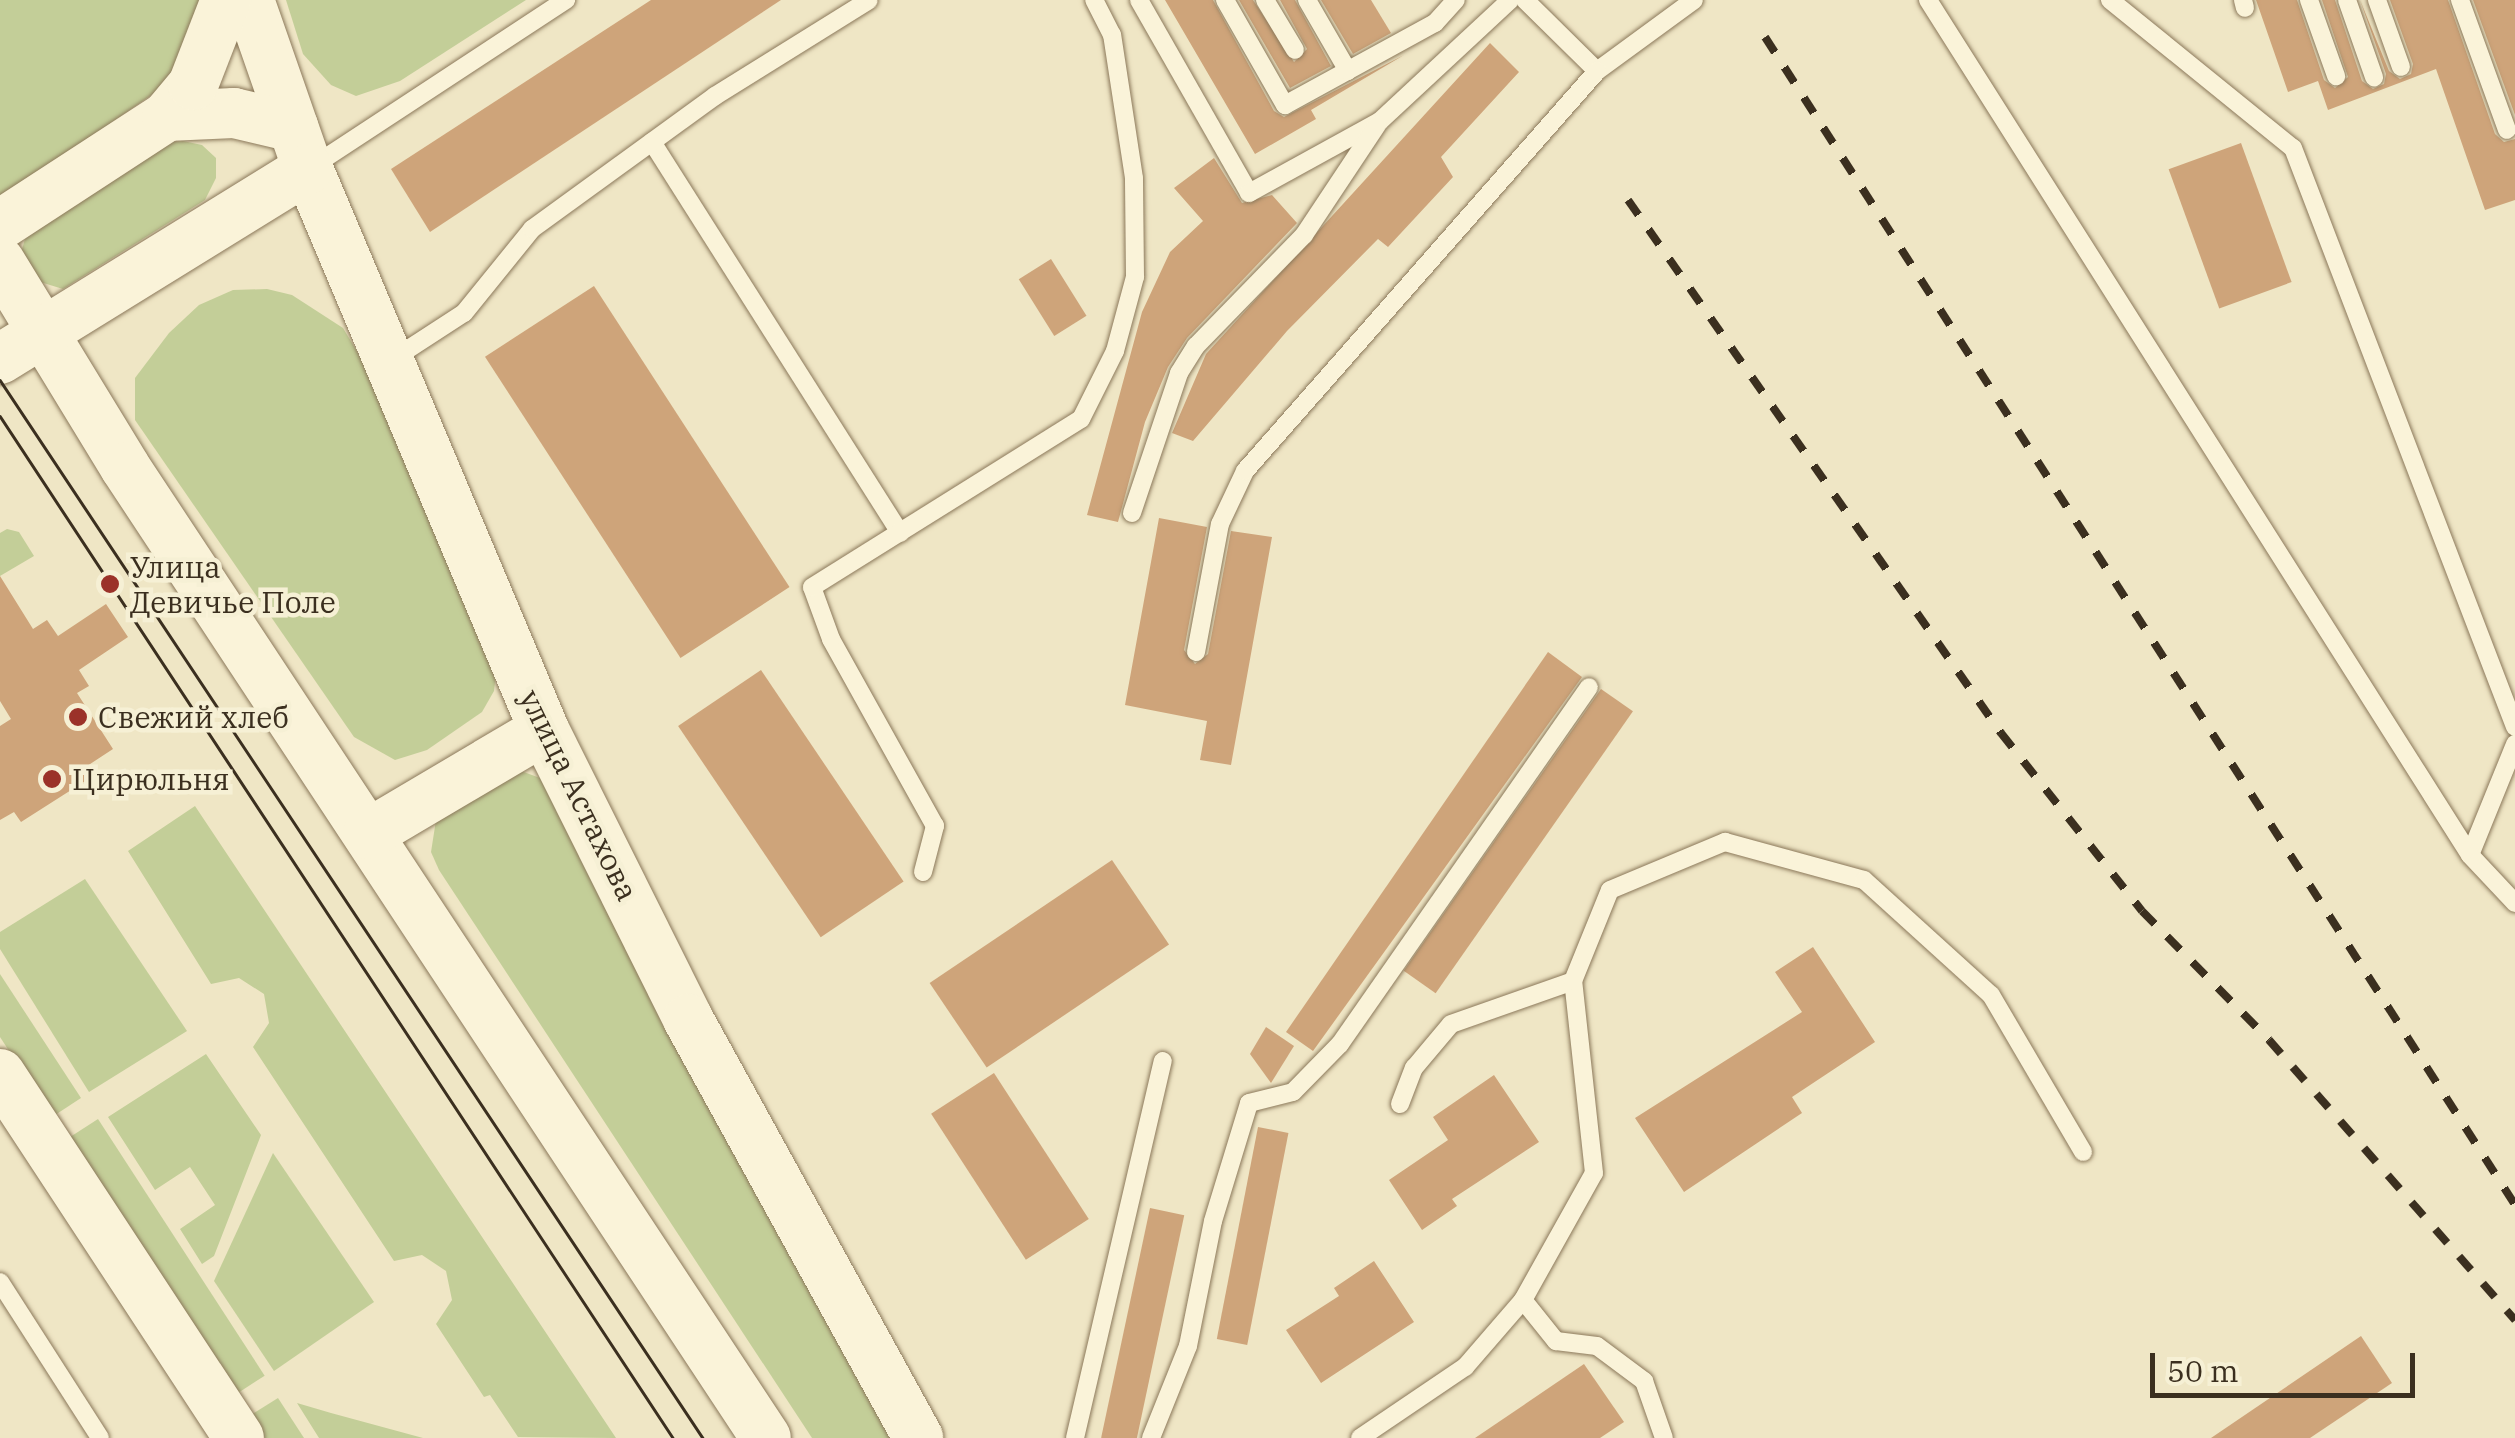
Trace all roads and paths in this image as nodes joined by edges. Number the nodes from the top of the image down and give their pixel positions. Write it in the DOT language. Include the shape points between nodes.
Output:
graph roads {
  1 [pos="226,0"];
  2 [pos="248,0"];
  3 [pos="566,0"];
  4 [pos="869,0"];
  5 [pos="1094,0"];
  6 [pos="1139,0"];
  7 [pos="1226,0"];
  8 [pos="1265,0"];
  9 [pos="1307,0"];
  10 [pos="1456,0"];
  11 [pos="1510,0"];
  12 [pos="1525,0"];
  13 [pos="1694,0"];
  14 [pos="1928,0"];
  15 [pos="2110,0"];
  16 [pos="2308,0"];
  17 [pos="2346,0"];
  18 [pos="2377,0"];
  19 [pos="2460,0"];
  20 [pos="1295,50"];
  21 [pos="2401,66"];
  22 [pos="1348,70"];
  23 [pos="1597,71"];
  24 [pos="2336,76"];
  25 [pos="2374,77"];
  26 [pos="167,116"];
  27 [pos="1380,121"];
  28 [pos="2508,130"];
  29 [pos="652,142"];
  30 [pos="301,148"];
  31 [pos="0,226"];
  32 [pos="0,262"];
  33 [pos="42,328"];
  34 [pos="0,358"];
  35 [pos="388,362"];
  36 [pos="1132,513"];
  37 [pos="900,533"];
  38 [pos="1196,652"];
  39 [pos="1589,687"];
  40 [pos="2515,727"];
  41 [pos="544,730"];
  42 [pos="2515,744"];
  43 [pos="368,834"];
  44 [pos="2470,855"];
  45 [pos="924,872"];
  46 [pos="2515,904"];
  47 [pos="1572,981"];
  48 [pos="1163,1060"];
  49 [pos="0,1074"];
  50 [pos="1400,1104"];
  51 [pos="2083,1152"];
  52 [pos="0,1282"];
  53 [pos="1523,1300"];
  54 [pos="100,1438"];
  55 [pos="238,1438"];
  56 [pos="766,1438"];
  57 [pos="918,1438"];
  58 [pos="1075,1438"];
  59 [pos="1151,1438"];
  60 [pos="1360,1438"];
  61 [pos="1664,1438"];
  1 -- 26 [label="main road" via="200,70"];
  2 -- 30 [label="main road, улица Астахова"];
  3 -- 30 [label="lane"];
  4 -- 29 [label="lane"];
  5 -- 37 [label="lane" via="1112,35 1134,178 1134,277 1116,350 1082,419"];
  6 -- 27 [label="lane" via="1248,193"];
  7 -- 22 [label="lane" via="1286,105"];
  8 -- 20 [label="lane"];
  9 -- 22 [label="lane"];
  10 -- 22 [label="lane" via="1435,23"];
  11 -- 27 [label="lane"];
  12 -- 23 [label="lane"];
  13 -- 23 [label="lane"];
  14 -- 44 [label="lane"];
  15 -- 40 [label="lane" via="2293,148"];
  16 -- 24 [label="lane"];
  17 -- 25 [label="lane"];
  18 -- 21 [label="lane"];
  19 -- 28 [label="lane"];
  23 -- 38 [label="lane" via="1245,471 1220,524"];
  26 -- 30 [label="main road" via="234,113"];
  26 -- 31 [label="main road"];
  27 -- 36 [label="lane" via="1304,235 1196,346 1179,374"];
  29 -- 35 [label="lane" via="532,229 464,313"];
  29 -- 37 [label="lane"];
  30 -- 33 [label="main road"];
  30 -- 35 [label="main road, улица Астахова"];
  32 -- 33 [label="main road"];
  33 -- 34 [label="main road"];
  33 -- 43 [label="main road"];
  35 -- 41 [label="main road, улица Астахова"];
  37 -- 45 [label="lane" via="812,586 830,639 935,826"];
  39 -- 59 [label="lane" via="1340,1044 1293,1092 1249,1103 1213,1221 1188,1346"];
  41 -- 43 [label="main road"];
  41 -- 57 [label="main road, улица Астахова" via="688,1019"];
  42 -- 44 [label="lane"];
  43 -- 56 [label="main road"];
  44 -- 46 [label="lane"];
  47 -- 50 [label="lane" via="1451,1024 1414,1068"];
  47 -- 51 [label="lane" via="1610,890 1725,842 1864,880 1990,995"];
  47 -- 53 [label="lane" via="1594,1173"];
  48 -- 58 [label="lane"];
  49 -- 55 [label="main road"];
  52 -- 54 [label="lane"];
  53 -- 60 [label="lane" via="1464,1367"];
  53 -- 61 [label="lane" via="1556,1341 1598,1346 1644,1381"];
}
